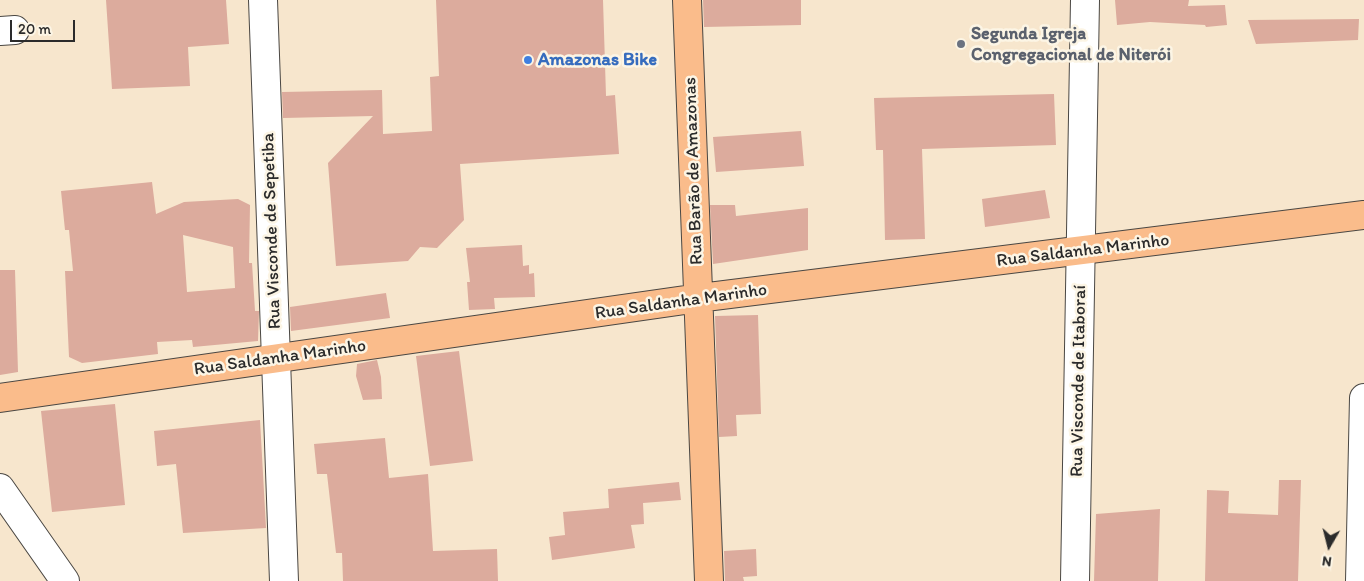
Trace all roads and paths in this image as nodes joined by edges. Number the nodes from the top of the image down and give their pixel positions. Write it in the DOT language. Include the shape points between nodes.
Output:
graph roads {
  1 [pos="263,0"];
  2 [pos="687,0"];
  3 [pos="1085,0"];
  4 [pos="1364,215"];
  5 [pos="1082,252"];
  6 [pos="699,298"];
  7 [pos="277,358"];
  8 [pos="0,398"];
  9 [pos="1364,398"];
  10 [pos="0,488"];
  11 [pos="65,581"];
  12 [pos="284,581"];
  13 [pos="709,581"];
  14 [pos="1074,581"];
  15 [pos="1360,581"];
  1 -- 7 [label="street, Rua Visconde de Sepetiba"];
  2 -- 6 [label="main road, Rua Barão de Amazonas"];
  3 -- 5 [label="street, Rua Visconde de Itaboraí"];
  4 -- 5 [label="main road, Rua Saldanha Marinho"];
  5 -- 6 [label="main road, Rua Saldanha Marinho"];
  5 -- 14 [label="street, Rua Visconde de Itaboraí"];
  6 -- 7 [label="main road, Rua Saldanha Marinho"];
  6 -- 13 [label="main road, Rua Barão de Amazonas"];
  7 -- 8 [label="main road, Rua Saldanha Marinho"];
  7 -- 12 [label="street, Rua Visconde de Sepetiba"];
  9 -- 15 [label="street"];
  10 -- 11 [label="street"];
}
